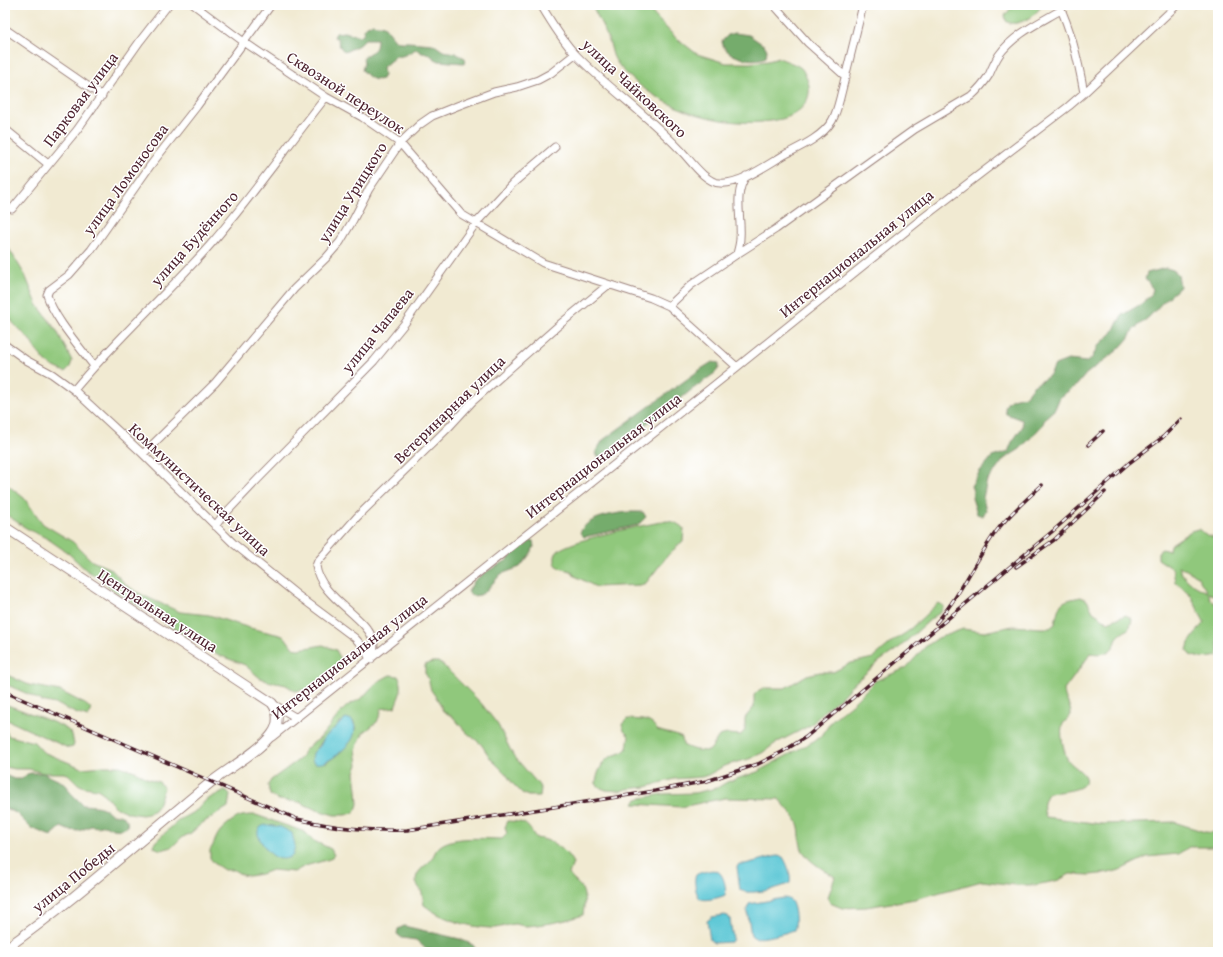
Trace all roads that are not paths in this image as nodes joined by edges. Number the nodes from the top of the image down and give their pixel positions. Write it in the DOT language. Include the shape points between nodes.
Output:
graph roads {
  1 [pos="168,5"];
  2 [pos="194,5"];
  3 [pos="271,5"];
  4 [pos="541,5"];
  5 [pos="774,5"];
  6 [pos="863,5"];
  7 [pos="1177,5"];
  8 [pos="1060,7"];
  9 [pos="5,29"];
  10 [pos="244,42"];
  11 [pos="575,54"];
  12 [pos="846,77"];
  13 [pos="1084,93"];
  14 [pos="102,96"];
  15 [pos="326,97"];
  16 [pos="5,129"];
  17 [pos="400,143"];
  18 [pos="555,147"];
  19 [pos="48,164"];
  20 [pos="747,176"];
  21 [pos="12,209"];
  22 [pos="476,223"];
  23 [pos="737,254"];
  24 [pos="608,285"];
  25 [pos="669,306"];
  26 [pos="5,345"];
  27 [pos="94,366"];
  28 [pos="737,367"];
  29 [pos="74,390"];
  30 [pos="143,454"];
  31 [pos="215,526"];
  32 [pos="5,527"];
  33 [pos="370,659"];
  34 [pos="272,703"];
  35 [pos="295,717"];
  36 [pos="267,741"];
  37 [pos="141,840"];
  38 [pos="5,949"];
  1 -- 14 [label="street, Парковая улица"];
  2 -- 10 [label="street, Сквозной переулок"];
  3 -- 10 [label="street, улица Ломоносова"];
  4 -- 11 [label="street, улица Чайковского"];
  5 -- 12 [label="street" via="808,43"];
  6 -- 12 [label="street"];
  7 -- 13 [label="street, Интернациональная улица"];
  8 -- 13 [label="street" via="1080,68"];
  8 -- 23 [label="street" via="1005,48 979,89 971,96 915,129"];
  9 -- 14 [label="street"];
  10 -- 15 [label="street, Сквозной переулок"];
  10 -- 27 [label="street, улица Ломоносова" via="150,166 91,250 69,275 49,290 49,302"];
  11 -- 17 [label="street, улица Урицкого" via="538,80 494,92 432,116"];
  11 -- 20 [label="street, улица Чайковского" via="675,144 710,180 719,184"];
  12 -- 20 [label="street" via="832,122 822,132"];
  13 -- 28 [label="street, Интернациональная улица"];
  14 -- 19 [label="street, Парковая улица"];
  15 -- 17 [label="street, Сквозной переулок" via="362,117"];
  15 -- 27 [label="street, улица Будённого" via="247,201 209,246"];
  16 -- 19 [label="street"];
  17 -- 22 [label="street, Сквозной переулок" via="461,214"];
  17 -- 30 [label="street, улица Урицкого" via="369,189 340,242 290,294 215,383"];
  18 -- 22 [label="street, улица Чапаева" via="512,184"];
  19 -- 21 [label="street, Парковая улица"];
  20 -- 23 [label="street" via="740,190 740,238"];
  22 -- 24 [label="street, Сквозной переулок" via="543,263"];
  22 -- 31 [label="street, улица Чапаева" via="405,323 374,361"];
  23 -- 25 [label="street" via="691,285"];
  24 -- 25 [label="street, Сквозной переулок"];
  24 -- 33 [label="street, Ветеринарная улица" via="472,402 357,517 318,561 316,566 320,581 365,626 372,638 373,650"];
  25 -- 28 [label="street, Сквозной переулок"];
  26 -- 29 [label="street, Коммунистическая улица"];
  27 -- 29 [label="street, улица Будённого"];
  28 -- 33 [label="street, Интернациональная улица"];
  29 -- 30 [label="street, Коммунистическая улица"];
  30 -- 31 [label="street, Коммунистическая улица"];
  31 -- 33 [label="street, Коммунистическая улица" via="254,561 355,638"];
  32 -- 34 [label="street, Центральная улица"];
  33 -- 35 [label="street, Интернациональная улица"];
  34 -- 35 [label="street, Центральная улица"];
  34 -- 36 [label="street" via="277,724"];
  35 -- 36 [label="street, Интернациональная улица"];
  36 -- 37 [label="street, Интернациональная улица" via="214,779"];
  37 -- 38 [label="street, улица Победы" via="80,892"];
}
